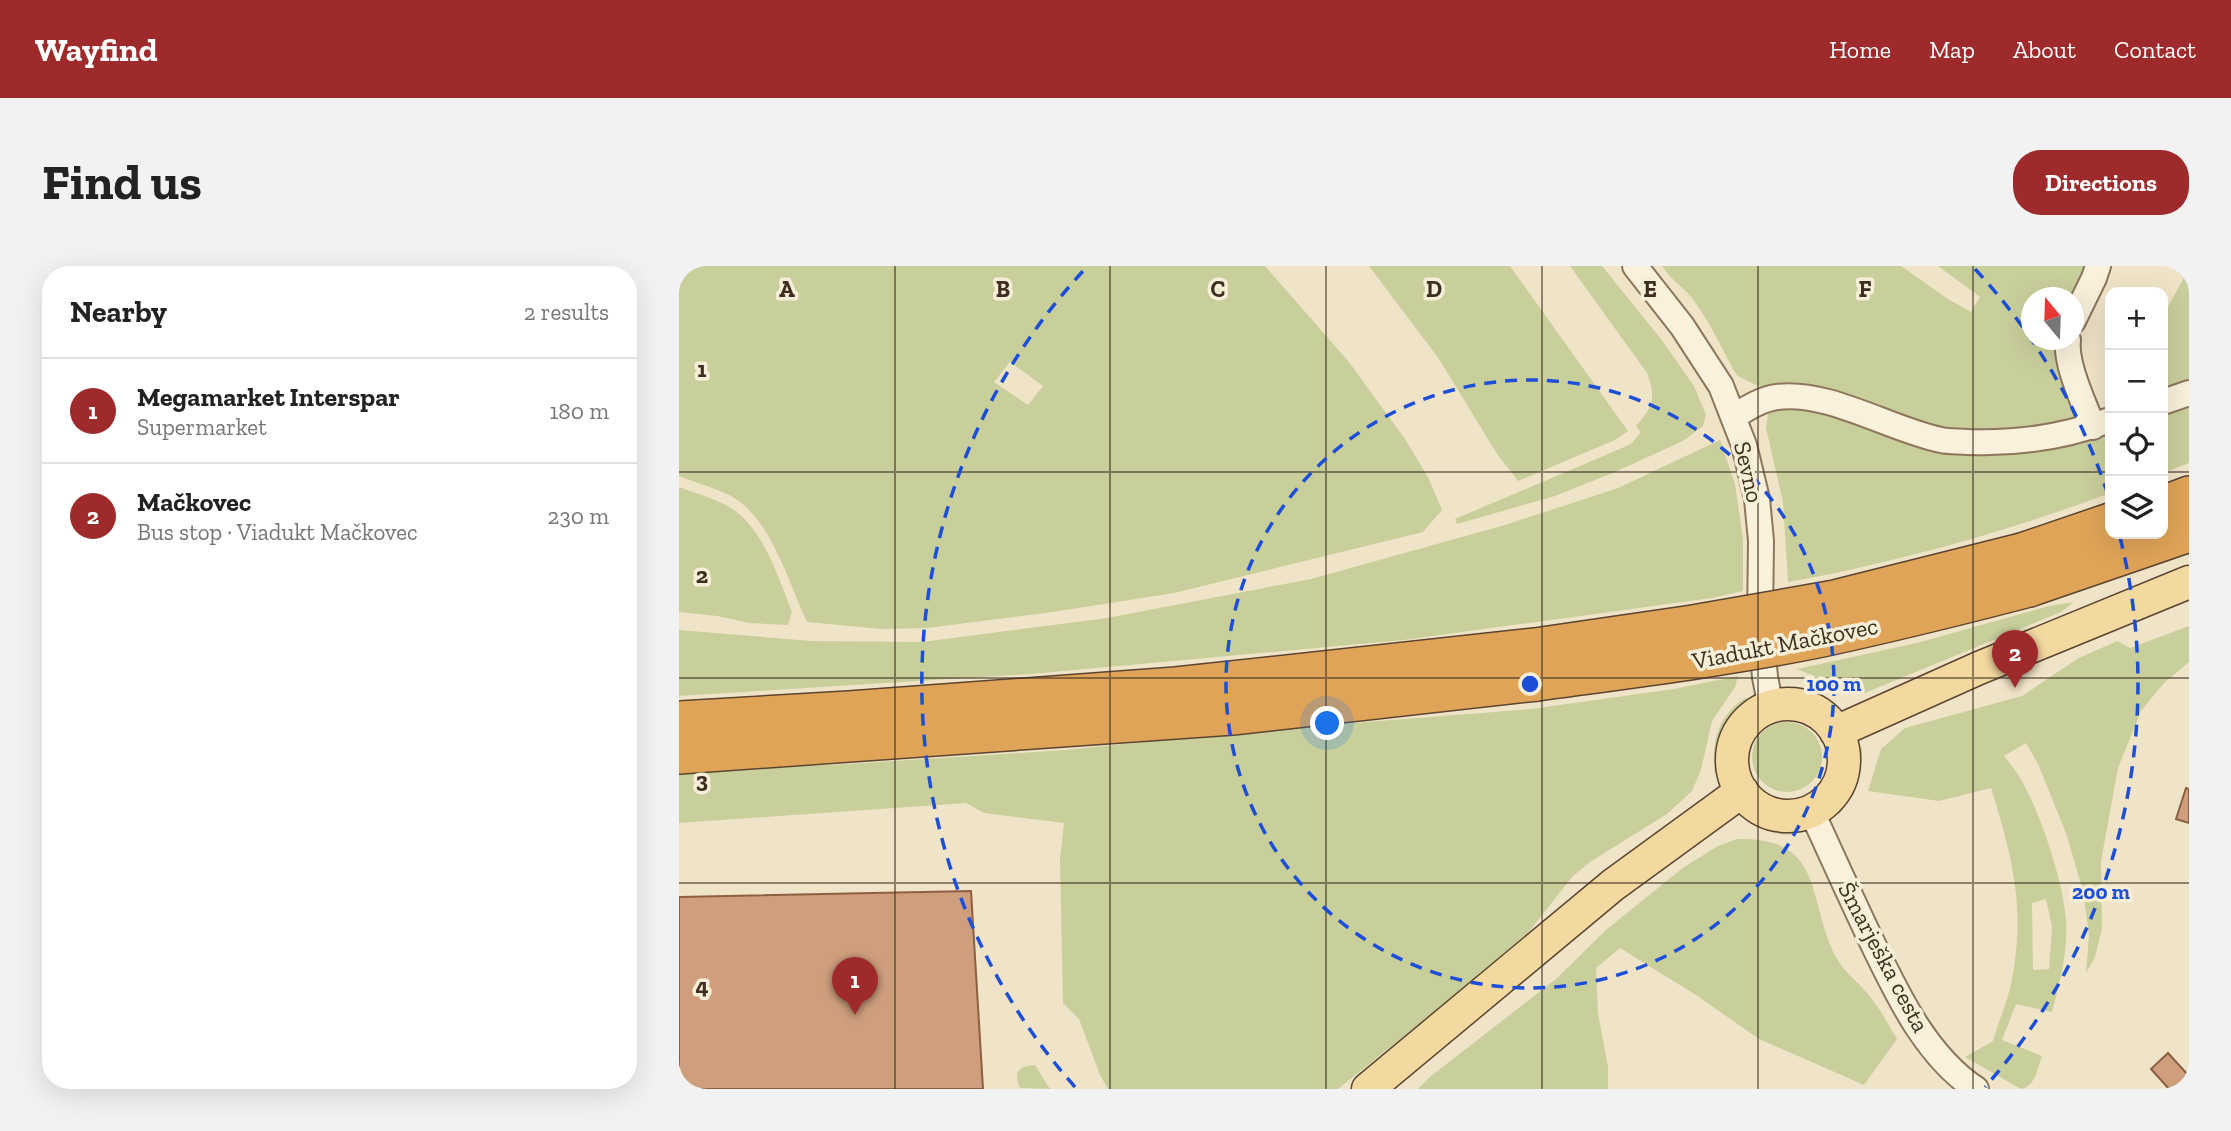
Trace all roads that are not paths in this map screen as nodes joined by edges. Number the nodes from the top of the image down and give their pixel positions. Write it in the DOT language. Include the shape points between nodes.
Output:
graph roads {
  1 [pos="1635,266"];
  2 [pos="2098,266"];
  3 [pos="2084,298"];
  4 [pos="2068,350"];
  5 [pos="2189,393"];
  6 [pos="2168,400"];
  7 [pos="1733,417"];
  8 [pos="2102,423"];
  9 [pos="2189,495"];
  10 [pos="2168,503"];
  11 [pos="2105,524"];
  12 [pos="2189,533"];
  13 [pos="2189,582"];
  14 [pos="1771,708"];
  15 [pos="679,720"];
  16 [pos="1836,732"];
  17 [pos="679,755"];
  18 [pos="1742,791"];
  19 [pos="1811,810"];
  20 [pos="1368,1089"];
  21 [pos="1976,1089"];
  1 -- 7 [label="street, Sevno" via="1721,386"];
  2 -- 3 [label="street"];
  4 -- 8 [label="street" via="2074,374"];
  5 -- 6 [label="street"];
  7 -- 8 [label="street" via="1775,397 1805,397 1942,441 2025,442"];
  7 -- 14 [label="street, Sevno" via="1758,499 1760,621"];
  9 -- 10 [label="highway"];
  11 -- 15 [label="highway, Viadukt Mačkovec, bridge" via="2022,552 1835,599 1535,647 1176,686"];
  12 -- 17 [label="highway, Viadukt Mačkovec, bridge" via="2029,588 1934,614 1679,663 1232,716"];
  13 -- 16 [label="main road"];
  14 -- 16 [label="main road" via="1788,704 1815,711"];
  14 -- 18 [label="main road" via="1758,713 1735,740 1734,775"];
  16 -- 19 [label="main road" via="1842,744 1842,776 1825,803"];
  18 -- 19 [label="main road" via="1765,812 1796,816"];
  18 -- 20 [label="main road" via="1613,884"];
  19 -- 21 [label="street, Šmarješka cesta" via="1915,1024"];
}
